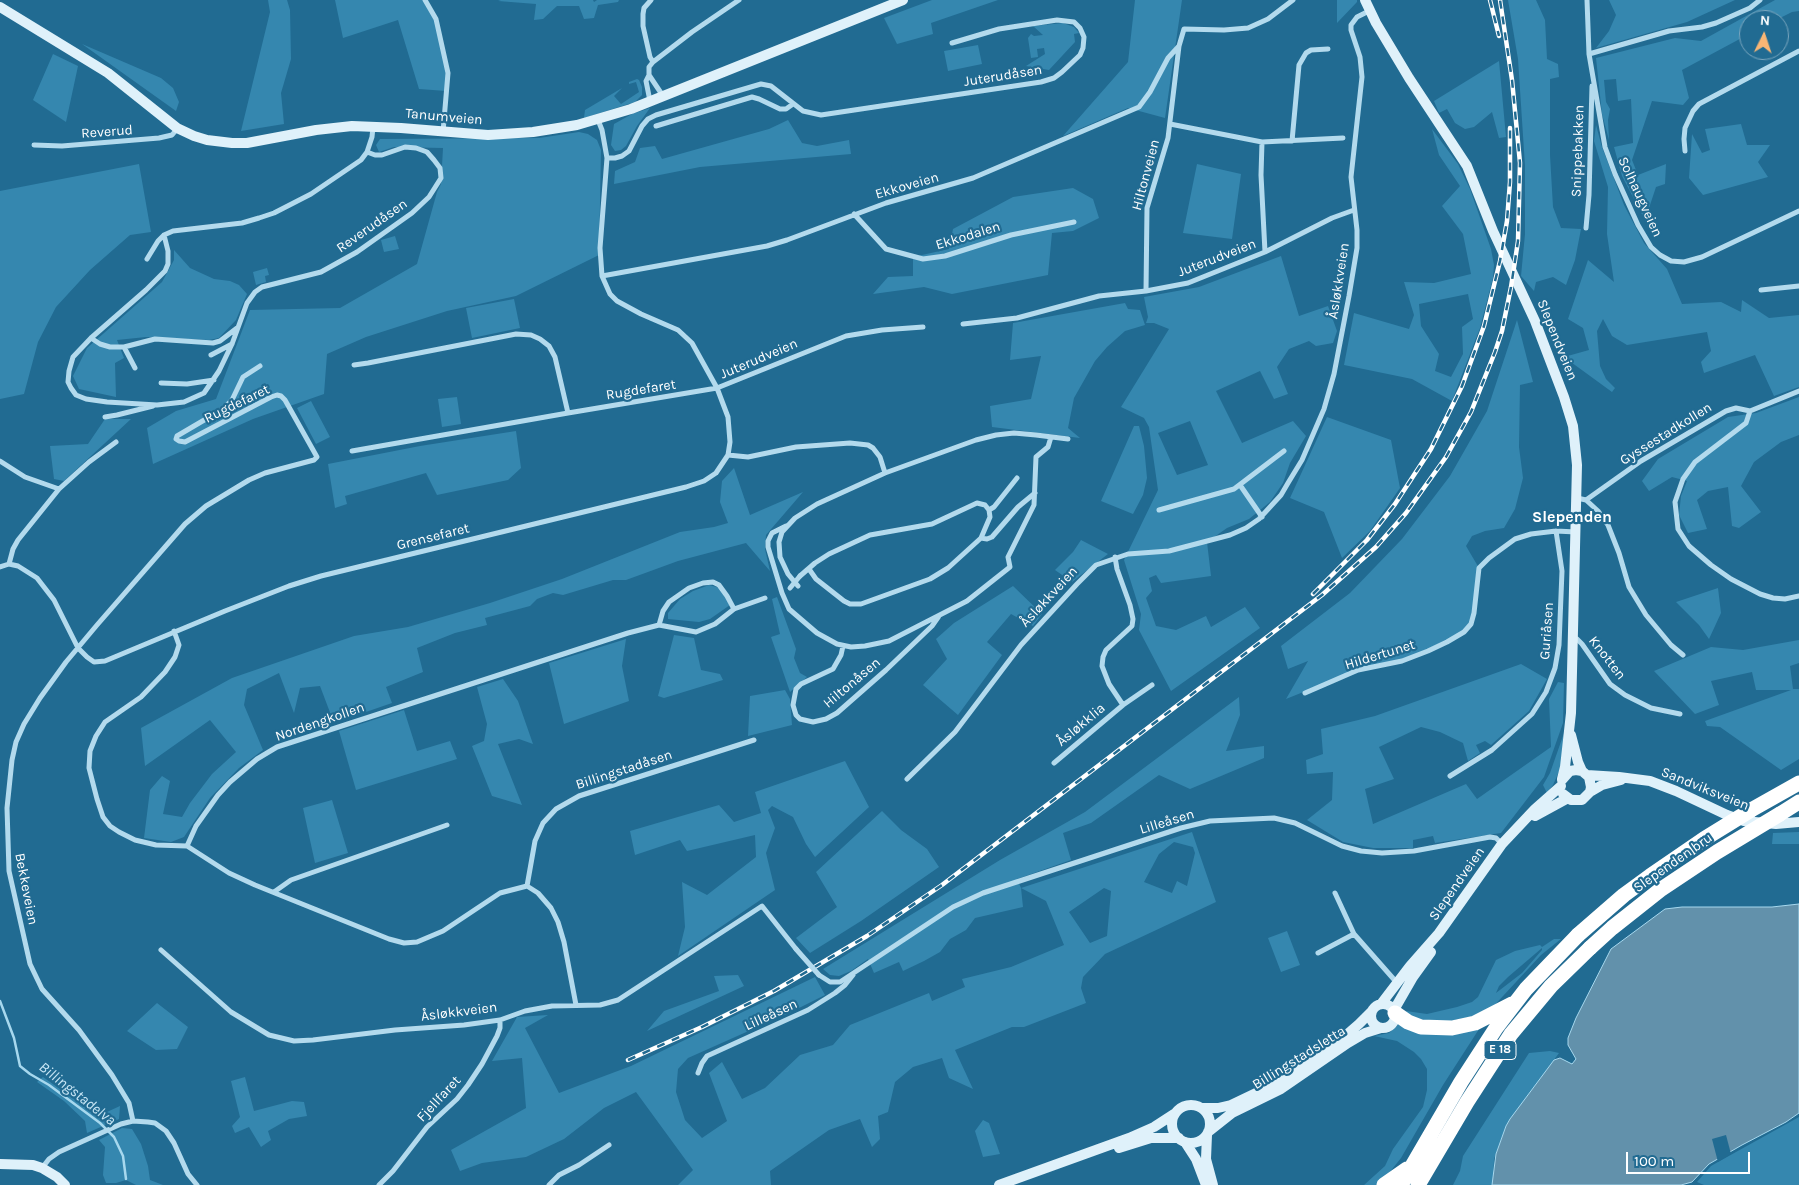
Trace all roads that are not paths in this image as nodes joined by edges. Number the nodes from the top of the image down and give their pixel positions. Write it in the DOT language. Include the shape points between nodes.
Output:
graph roads {
  1 [pos="425,0"];
  2 [pos="651,0"];
  3 [pos="739,0"];
  4 [pos="903,0"];
  5 [pos="1293,0"];
  6 [pos="1365,0"];
  7 [pos="1587,0"];
  8 [pos="1760,0"];
  9 [pos="0,7"];
  10 [pos="1369,10"];
  11 [pos="952,43"];
  12 [pos="1180,46"];
  13 [pos="1328,49"];
  14 [pos="1799,51"];
  15 [pos="1589,54"];
  16 [pos="653,62"];
  17 [pos="649,75"];
  18 [pos="1592,76"];
  19 [pos="663,96"];
  20 [pos="650,101"];
  21 [pos="793,104"];
  22 [pos="598,120"];
  23 [pos="1170,124"];
  24 [pos="373,126"];
  25 [pos="656,126"];
  26 [pos="177,128"];
  27 [pos="443,132"];
  28 [pos="1343,138"];
  29 [pos="1292,141"];
  30 [pos="1262,142"];
  31 [pos="34,145"];
  32 [pos="1685,151"];
  33 [pos="368,152"];
  34 [pos="607,158"];
  35 [pos="1354,210"];
  36 [pos="1799,211"];
  37 [pos="854,214"];
  38 [pos="1074,222"];
  39 [pos="1586,228"];
  40 [pos="164,235"];
  41 [pos="1265,252"];
  42 [pos="147,259"];
  43 [pos="602,276"];
  44 [pos="1799,286"];
  45 [pos="1761,290"];
  46 [pos="1146,291"];
  47 [pos="963,324"];
  48 [pos="923,327"];
  49 [pos="237,328"];
  50 [pos="91,338"];
  51 [pos="232,344"];
  52 [pos="124,347"];
  53 [pos="211,356"];
  54 [pos="354,365"];
  55 [pos="260,366"];
  56 [pos="134,368"];
  57 [pos="214,380"];
  58 [pos="161,383"];
  59 [pos="717,388"];
  60 [pos="1799,391"];
  61 [pos="157,405"];
  62 [pos="1750,411"];
  63 [pos="568,413"];
  64 [pos="105,417"];
  65 [pos="1051,437"];
  66 [pos="1068,439"];
  67 [pos="116,442"];
  68 [pos="352,451"];
  69 [pos="1284,451"];
  70 [pos="728,455"];
  71 [pos="0,461"];
  72 [pos="885,473"];
  73 [pos="1017,478"];
  74 [pos="1240,485"];
  75 [pos="58,489"];
  76 [pos="1035,492"];
  77 [pos="1581,499"];
  78 [pos="989,510"];
  79 [pos="1160,510"];
  80 [pos="1262,517"];
  81 [pos="786,526"];
  82 [pos="1556,531"];
  83 [pos="1576,532"];
  84 [pos="980,538"];
  85 [pos="1115,557"];
  86 [pos="9,564"];
  87 [pos="0,567"];
  88 [pos="809,569"];
  89 [pos="798,586"];
  90 [pos="782,593"];
  91 [pos="1799,596"];
  92 [pos="765,598"];
  93 [pos="734,609"];
  94 [pos="939,615"];
  95 [pos="659,625"];
  96 [pos="174,632"];
  97 [pos="1572,637"];
  98 [pos="843,646"];
  99 [pos="78,648"];
  100 [pos="1684,656"];
  101 [pos="1152,685"];
  102 [pos="1305,693"];
  103 [pos="1123,704"];
  104 [pos="1680,714"];
  105 [pos="1570,730"];
  106 [pos="754,740"];
  107 [pos="1054,763"];
  108 [pos="1585,773"];
  109 [pos="1450,776"];
  110 [pos="1630,778"];
  111 [pos="907,779"];
  112 [pos="1561,783"];
  113 [pos="1799,783"];
  114 [pos="1590,792"];
  115 [pos="1568,798"];
  116 [pos="1799,802"];
  117 [pos="1799,822"];
  118 [pos="447,825"];
  119 [pos="1504,845"];
  120 [pos="187,846"];
  121 [pos="526,886"];
  122 [pos="274,892"];
  123 [pos="1335,893"];
  124 [pos="762,906"];
  125 [pos="1354,934"];
  126 [pos="160,950"];
  127 [pos="1318,953"];
  128 [pos="854,973"];
  129 [pos="1398,984"];
  130 [pos="1516,1002"];
  131 [pos="576,1004"];
  132 [pos="1381,1004"];
  133 [pos="1372,1011"];
  134 [pos="1395,1012"];
  135 [pos="500,1020"];
  136 [pos="1381,1028"];
  137 [pos="698,1073"];
  138 [pos="1202,1108"];
  139 [pos="1174,1114"];
  140 [pos="133,1121"];
  141 [pos="1207,1133"];
  142 [pos="1182,1140"];
  143 [pos="609,1145"];
  144 [pos="0,1164"];
  145 [pos="1412,1166"];
  146 [pos="42,1168"];
  147 [pos="65,1185"];
  148 [pos="196,1185"];
  149 [pos="379,1185"];
  150 [pos="549,1185"];
  151 [pos="999,1185"];
  152 [pos="1016,1185"];
  153 [pos="1206,1185"];
  154 [pos="1213,1185"];
  155 [pos="1384,1185"];
  156 [pos="1401,1185"];
  157 [pos="1418,1185"];
  1 -- 27 [label="street" via="436,19 448,73"];
  2 -- 16 [label="street" via="644,8 643,26"];
  3 -- 16 [label="street"];
  4 -- 19 [label="main road, Tanumveien"];
  5 -- 12 [label="street, Hiltonveien" via="1268,19 1248,28 1184,29"];
  6 -- 10 [label="main road, Slependveien"];
  7 -- 15 [label="street, Solhaugveien"];
  8 -- 15 [label="street" via="1750,8 1702,27 1669,31"];
  9 -- 26 [label="main road, Tanumveien" via="108,74"];
  10 -- 35 [label="street, Åsløkkveien" via="1356,17 1351,26 1362,66 1351,177"];
  10 -- 77 [label="main road, Slependveien" via="1410,80 1467,166 1528,306 1573,426"];
  11 -- 21 [label="street, Juterudåsen" via="999,29 1057,20 1074,22 1084,37 1080,55 1054,78 1041,82 821,116"];
  12 -- 23 [label="street, Hiltonveien"];
  12 -- 37 [label="street, Ekkoveien" via="1168,58 1139,107 973,178"];
  13 -- 29 [label="street" via="1311,50 1302,58"];
  14 -- 32 [label="street" via="1699,104 1685,128"];
  15 -- 18 [label="street, Solhaugveien"];
  16 -- 17 [label="street"];
  17 -- 19 [label="street"];
  17 -- 20 [label="street" via="646,81"];
  18 -- 36 [label="street, Solhaugveien" via="1605,147 1615,174 1638,225 1651,247 1660,255 1671,261 1684,262 1702,257"];
  18 -- 39 [label="street, Snippebakken"];
  19 -- 20 [label="main road, Tanumveien"];
  20 -- 22 [label="main road, Tanumveien"];
  21 -- 25 [label="street, Juterudåsen" via="780,109 752,97"];
  21 -- 34 [label="street, Juterudåsen" via="771,86 752,86 656,114 642,126 629,151 622,156"];
  22 -- 27 [label="main road, Tanumveien" via="511,134"];
  22 -- 34 [label="street, Juterudveien"];
  23 -- 30 [label="street, Hiltonveien"];
  23 -- 46 [label="street, Hiltonveien" via="1147,208"];
  24 -- 26 [label="main road, Tanumveien" via="316,130 247,144 207,140"];
  24 -- 27 [label="main road, Tanumveien"];
  24 -- 33 [label="street"];
  26 -- 31 [label="street, Reverud" via="172,135 159,138 62,146"];
  28 -- 29 [label="street, Hiltonveien"];
  29 -- 30 [label="street, Hiltonveien"];
  30 -- 41 [label="street"];
  33 -- 40 [label="street" via="350,169 274,213 242,223 173,230"];
  33 -- 49 [label="street, Reverudåsen" via="382,155 416,148 428,152 440,168 441,178 429,197 412,213 357,252 321,272 262,287 255,292"];
  34 -- 43 [label="street, Juterudveien" via="600,248"];
  35 -- 41 [label="street, Juterudveien"];
  35 -- 80 [label="street, Åsløkkveien" via="1356,248 1329,394 1302,460"];
  37 -- 38 [label="street, Ekkodalen" via="886,249 923,259"];
  37 -- 43 [label="street, Ekkoveien" via="767,246"];
  40 -- 42 [label="street"];
  40 -- 50 [label="street, Reverudåsen" via="168,251 165,271"];
  41 -- 46 [label="street, Juterudveien" via="1188,283"];
  43 -- 59 [label="street, Juterudveien" via="616,301 686,337"];
  44 -- 45 [label="street"];
  46 -- 47 [label="street, Juterudveien" via="1098,296 1017,318"];
  48 -- 59 [label="street, Juterudveien" via="846,336"];
  49 -- 51 [label="street, Reverudåsen"];
  49 -- 52 [label="street" via="213,344 155,340"];
  50 -- 52 [label="street" via="110,347"];
  50 -- 61 [label="street, Reverudåsen" via="73,357 69,371 68,382 76,395 107,402"];
  51 -- 53 [label="street"];
  51 -- 57 [label="street, Reverudåsen"];
  52 -- 56 [label="street"];
  54 -- 63 [label="street" via="516,334 531,335 549,346 555,356"];
  55 -- 99 [label="street, Rugdefaret" via="242,377 232,400 223,409 176,439 185,442 271,396 281,396 317,457 265,473 206,506 186,524"];
  57 -- 58 [label="street"];
  57 -- 61 [label="street, Reverudåsen" via="204,393 195,398"];
  59 -- 63 [label="street, Rugdefaret"];
  59 -- 70 [label="street" via="728,417"];
  60 -- 62 [label="street"];
  61 -- 64 [label="street"];
  62 -- 77 [label="street, Gyssestadkollen" via="1736,408 1706,421"];
  62 -- 91 [label="street" via="1746,423 1695,462 1683,479 1675,502 1678,529 1689,546 1731,579 1767,596 1785,599"];
  63 -- 68 [label="street, Rugdefaret"];
  65 -- 66 [label="street, Hiltonåsen"];
  65 -- 72 [label="street, Hiltonåsen" via="1014,433 996,435"];
  65 -- 76 [label="street, Hiltonåsen" via="1048,447 1037,454 1035,460"];
  67 -- 75 [label="street"];
  69 -- 74 [label="street"];
  70 -- 72 [label="street" via="748,457 796,446 860,443 873,448"];
  70 -- 96 [label="street, Grensefaret" via="716,473 686,487 321,576"];
  71 -- 75 [label="street" via="25,477"];
  72 -- 81 [label="street, Hiltonåsen" via="817,504"];
  73 -- 78 [label="street"];
  74 -- 79 [label="street" via="1226,492"];
  74 -- 80 [label="street"];
  75 -- 86 [label="street" via="18,540"];
  76 -- 84 [label="street" via="992,537"];
  76 -- 94 [label="street, Hiltonåsen" via="1032,509 1008,556 1010,567 967,601"];
  77 -- 83 [label="main road, Slependveien"];
  77 -- 100 [label="street" via="1598,511 1608,525 1629,587 1646,615"];
  78 -- 84 [label="street" via="990,517"];
  78 -- 88 [label="street" via="977,503 932,524 870,535 829,554"];
  80 -- 85 [label="street, Åsløkkveien" via="1246,528 1207,542 1169,551"];
  81 -- 89 [label="street" via="778,549 784,567"];
  81 -- 90 [label="street, Hiltonåsen" via="775,530 768,541"];
  82 -- 83 [label="street, Hildertunet"];
  82 -- 102 [label="street, Hildertunet" via="1515,539 1484,563 1480,568 1471,624 1464,632 1402,661 1358,670"];
  82 -- 109 [label="street, Guriåsen" via="1562,571 1559,645 1546,692 1532,714 1492,750"];
  83 -- 97 [label="main road, Slependveien"];
  84 -- 88 [label="street" via="939,574 861,604 844,601 816,579"];
  85 -- 103 [label="street, Åsløkklia" via="1133,620 1132,626 1106,650 1102,666 1109,684"];
  85 -- 111 [label="street, Åsløkkveien" via="1096,565 1039,623 955,732"];
  86 -- 87 [label="street"];
  86 -- 99 [label="street" via="28,571 45,588"];
  88 -- 90 [label="street, bridge"];
  90 -- 98 [label="street, Hiltonåsen" via="789,609 804,623 824,638"];
  92 -- 93 [label="street, Nordengkollen"];
  93 -- 95 [label="street, Nordengkollen" via="715,624 696,632"];
  93 -- 95 [label="street" via="719,585 703,583 669,602"];
  94 -- 98 [label="street, Hiltonåsen" via="889,641"];
  94 -- 98 [label="street, Hiltonåsen" via="932,626 837,713 813,722 800,719 793,705 796,689 833,669 842,655"];
  95 -- 120 [label="street, Nordengkollen" via="278,748 257,759 230,782 196,826"];
  96 -- 99 [label="street, Grensefaret" via="106,661 94,662"];
  96 -- 120 [label="street" via="179,645 175,657 152,687 105,722 90,751 89,768 103,817 110,826 135,840 156,845"];
  97 -- 104 [label="street, Knotten" via="1582,644 1610,684 1625,695 1651,708"];
  97 -- 105 [label="main road, Slependveien"];
  99 -- 140 [label="street, Bekkeveien" via="40,698 16,742 6,808 9,871 30,964 42,989 112,1074 129,1103"];
  101 -- 103 [label="street, Åsløkklia"];
  103 -- 107 [label="street, Åsløkklia"];
  105 -- 108 [label="main road, Slependveien" via="1574,750"];
  105 -- 112 [label="main road, Slependveien"];
  106 -- 121 [label="street, Billingstadåsen" via="579,796 556,809 543,823 535,841"];
  108 -- 110 [label="main road, Sandviksveien"];
  108 -- 112 [label="main road" via="1570,772"];
  108 -- 114 [label="main road" via="1591,782"];
  110 -- 114 [label="main road, Sandviksveien" via="1611,782"];
  110 -- 117 [label="main road, Sandviksveien" via="1663,785 1744,821"];
  112 -- 115 [label="main road"];
  112 -- 119 [label="main road, Slependveien"];
  113 -- 130 [label="highway, Slependen bru / E 18, bridge" via="1704,839 1624,895 1578,935"];
  114 -- 115 [label="main road" via="1582,800"];
  115 -- 119 [label="main road, Slependveien" via="1538,813"];
  116 -- 157 [label="highway, Slependen bru / E 18, bridge" via="1673,881 1628,915 1551,986 1511,1034"];
  118 -- 122 [label="street" via="291,880"];
  119 -- 128 [label="street, Lilleåsen" via="1490,837 1414,851 1361,852 1311,829 1274,818 1210,821 968,899"];
  119 -- 129 [label="main road, Slependveien"];
  119 -- 134 [label="main road, Slependveien" via="1413,977"];
  120 -- 122 [label="street" via="229,873"];
  121 -- 122 [label="street" via="500,893 442,931 417,942 404,943"];
  121 -- 131 [label="street" via="538,893 558,922"];
  123 -- 125 [label="street"];
  124 -- 128 [label="street, Lilleåsen, bridge" via="819,975 830,982 840,982"];
  124 -- 131 [label="street, Åsløkkveien" via="618,1000 600,1005"];
  125 -- 127 [label="street"];
  125 -- 129 [label="street"];
  126 -- 135 [label="street, Åsløkkveien" via="231,1012 268,1035 294,1041"];
  128 -- 137 [label="street, Lilleåsen" via="845,985 808,1010 708,1056"];
  129 -- 132 [label="main road, Slependveien"];
  130 -- 134 [label="highway, E 18" via="1475,1023 1452,1028 1421,1027"];
  130 -- 145 [label="highway, E 18" via="1480,1052"];
  131 -- 135 [label="street, Åsløkkveien" via="524,1011"];
  132 -- 133 [label="main road"];
  132 -- 134 [label="main road" via="1388,1004"];
  133 -- 136 [label="main road" via="1373,1024"];
  133 -- 138 [label="main road, Billingstadsletta" via="1344,1037 1277,1082 1231,1105"];
  134 -- 136 [label="main road" via="1392,1024"];
  135 -- 149 [label="street, Fjellfaret" via="497,1036 468,1085 427,1127"];
  136 -- 141 [label="main road, Billingstadsletta" via="1348,1043 1281,1089 1228,1116"];
  138 -- 139 [label="main road" via="1189,1105"];
  138 -- 141 [label="main road" via="1210,1121"];
  139 -- 142 [label="main road" via="1172,1127"];
  139 -- 151 [label="main road" via="1129,1138"];
  140 -- 146 [label="street" via="59,1152"];
  140 -- 148 [label="street" via="155,1123 166,1131"];
  141 -- 142 [label="main road" via="1198,1141"];
  141 -- 154 [label="main road" via="1206,1159"];
  142 -- 152 [label="main road" via="1159,1137 1145,1140"];
  142 -- 153 [label="main road" via="1196,1159"];
  143 -- 150 [label="street" via="559,1175"];
  144 -- 146 [label="main road"];
  145 -- 155 [label="highway, E 18"];
  145 -- 156 [label="highway, E 18"];
  146 -- 147 [label="main road"];
}
